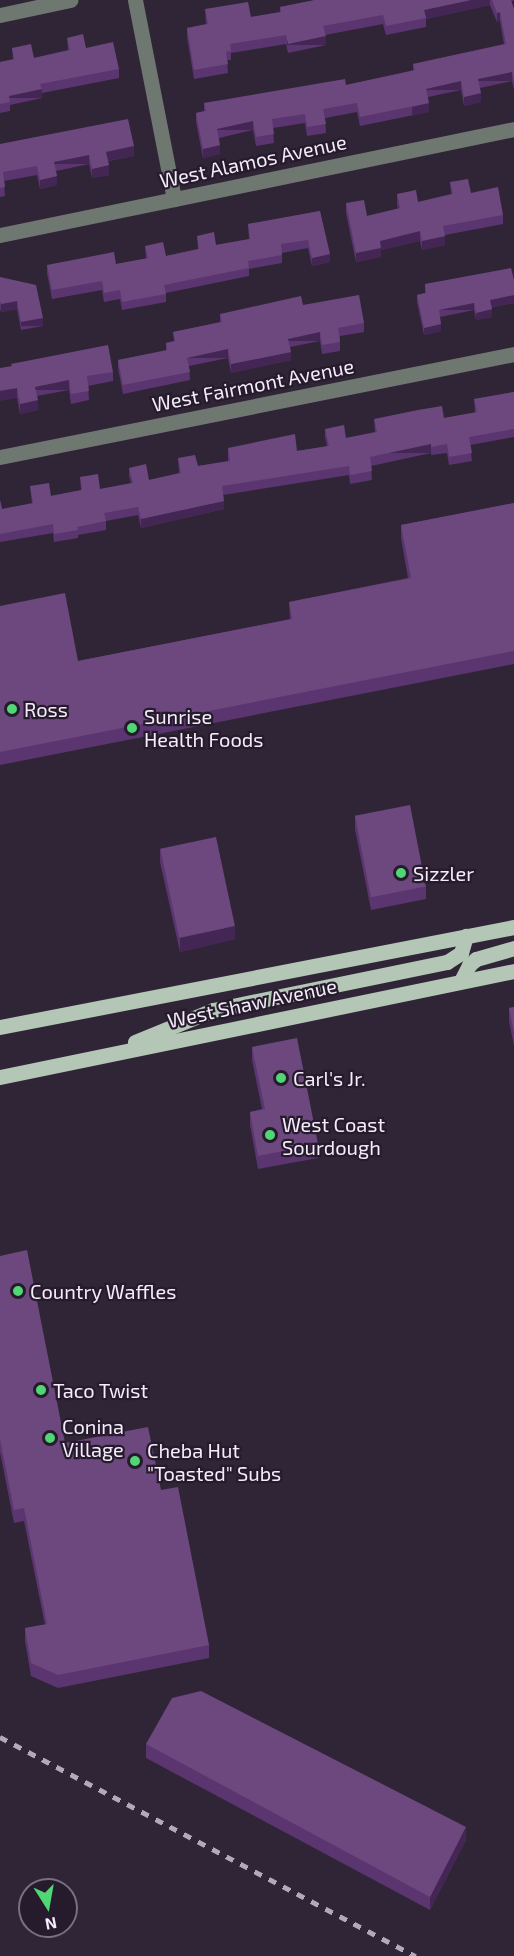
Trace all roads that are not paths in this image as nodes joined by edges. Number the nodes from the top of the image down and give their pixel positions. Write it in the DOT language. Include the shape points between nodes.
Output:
graph roads {
  1 [pos="70,0"];
  2 [pos="135,0"];
  3 [pos="0,15"];
  4 [pos="514,132"];
  5 [pos="174,199"];
  6 [pos="0,234"];
  7 [pos="514,354"];
  8 [pos="0,458"];
  9 [pos="514,927"];
  10 [pos="466,936"];
  11 [pos="514,948"];
  12 [pos="514,971"];
  13 [pos="461,981"];
  14 [pos="0,1028"];
  15 [pos="93,1059"];
  16 [pos="0,1077"];
  1 -- 3 [label="street"];
  2 -- 5 [label="street"];
  4 -- 5 [label="street, West Alamos Avenue"];
  5 -- 6 [label="street, West Alamos Avenue"];
  7 -- 8 [label="street, West Fairmont Avenue"];
  9 -- 10 [label="main road, West Shaw Avenue"];
  10 -- 14 [label="main road, West Shaw Avenue"];
  10 -- 15 [label="main road" via="461,953 447,962 213,1010"];
  11 -- 13 [label="main road" via="476,959"];
  12 -- 13 [label="main road, West Shaw Avenue"];
  13 -- 15 [label="main road, West Shaw Avenue"];
  15 -- 16 [label="main road, West Shaw Avenue"];
}
